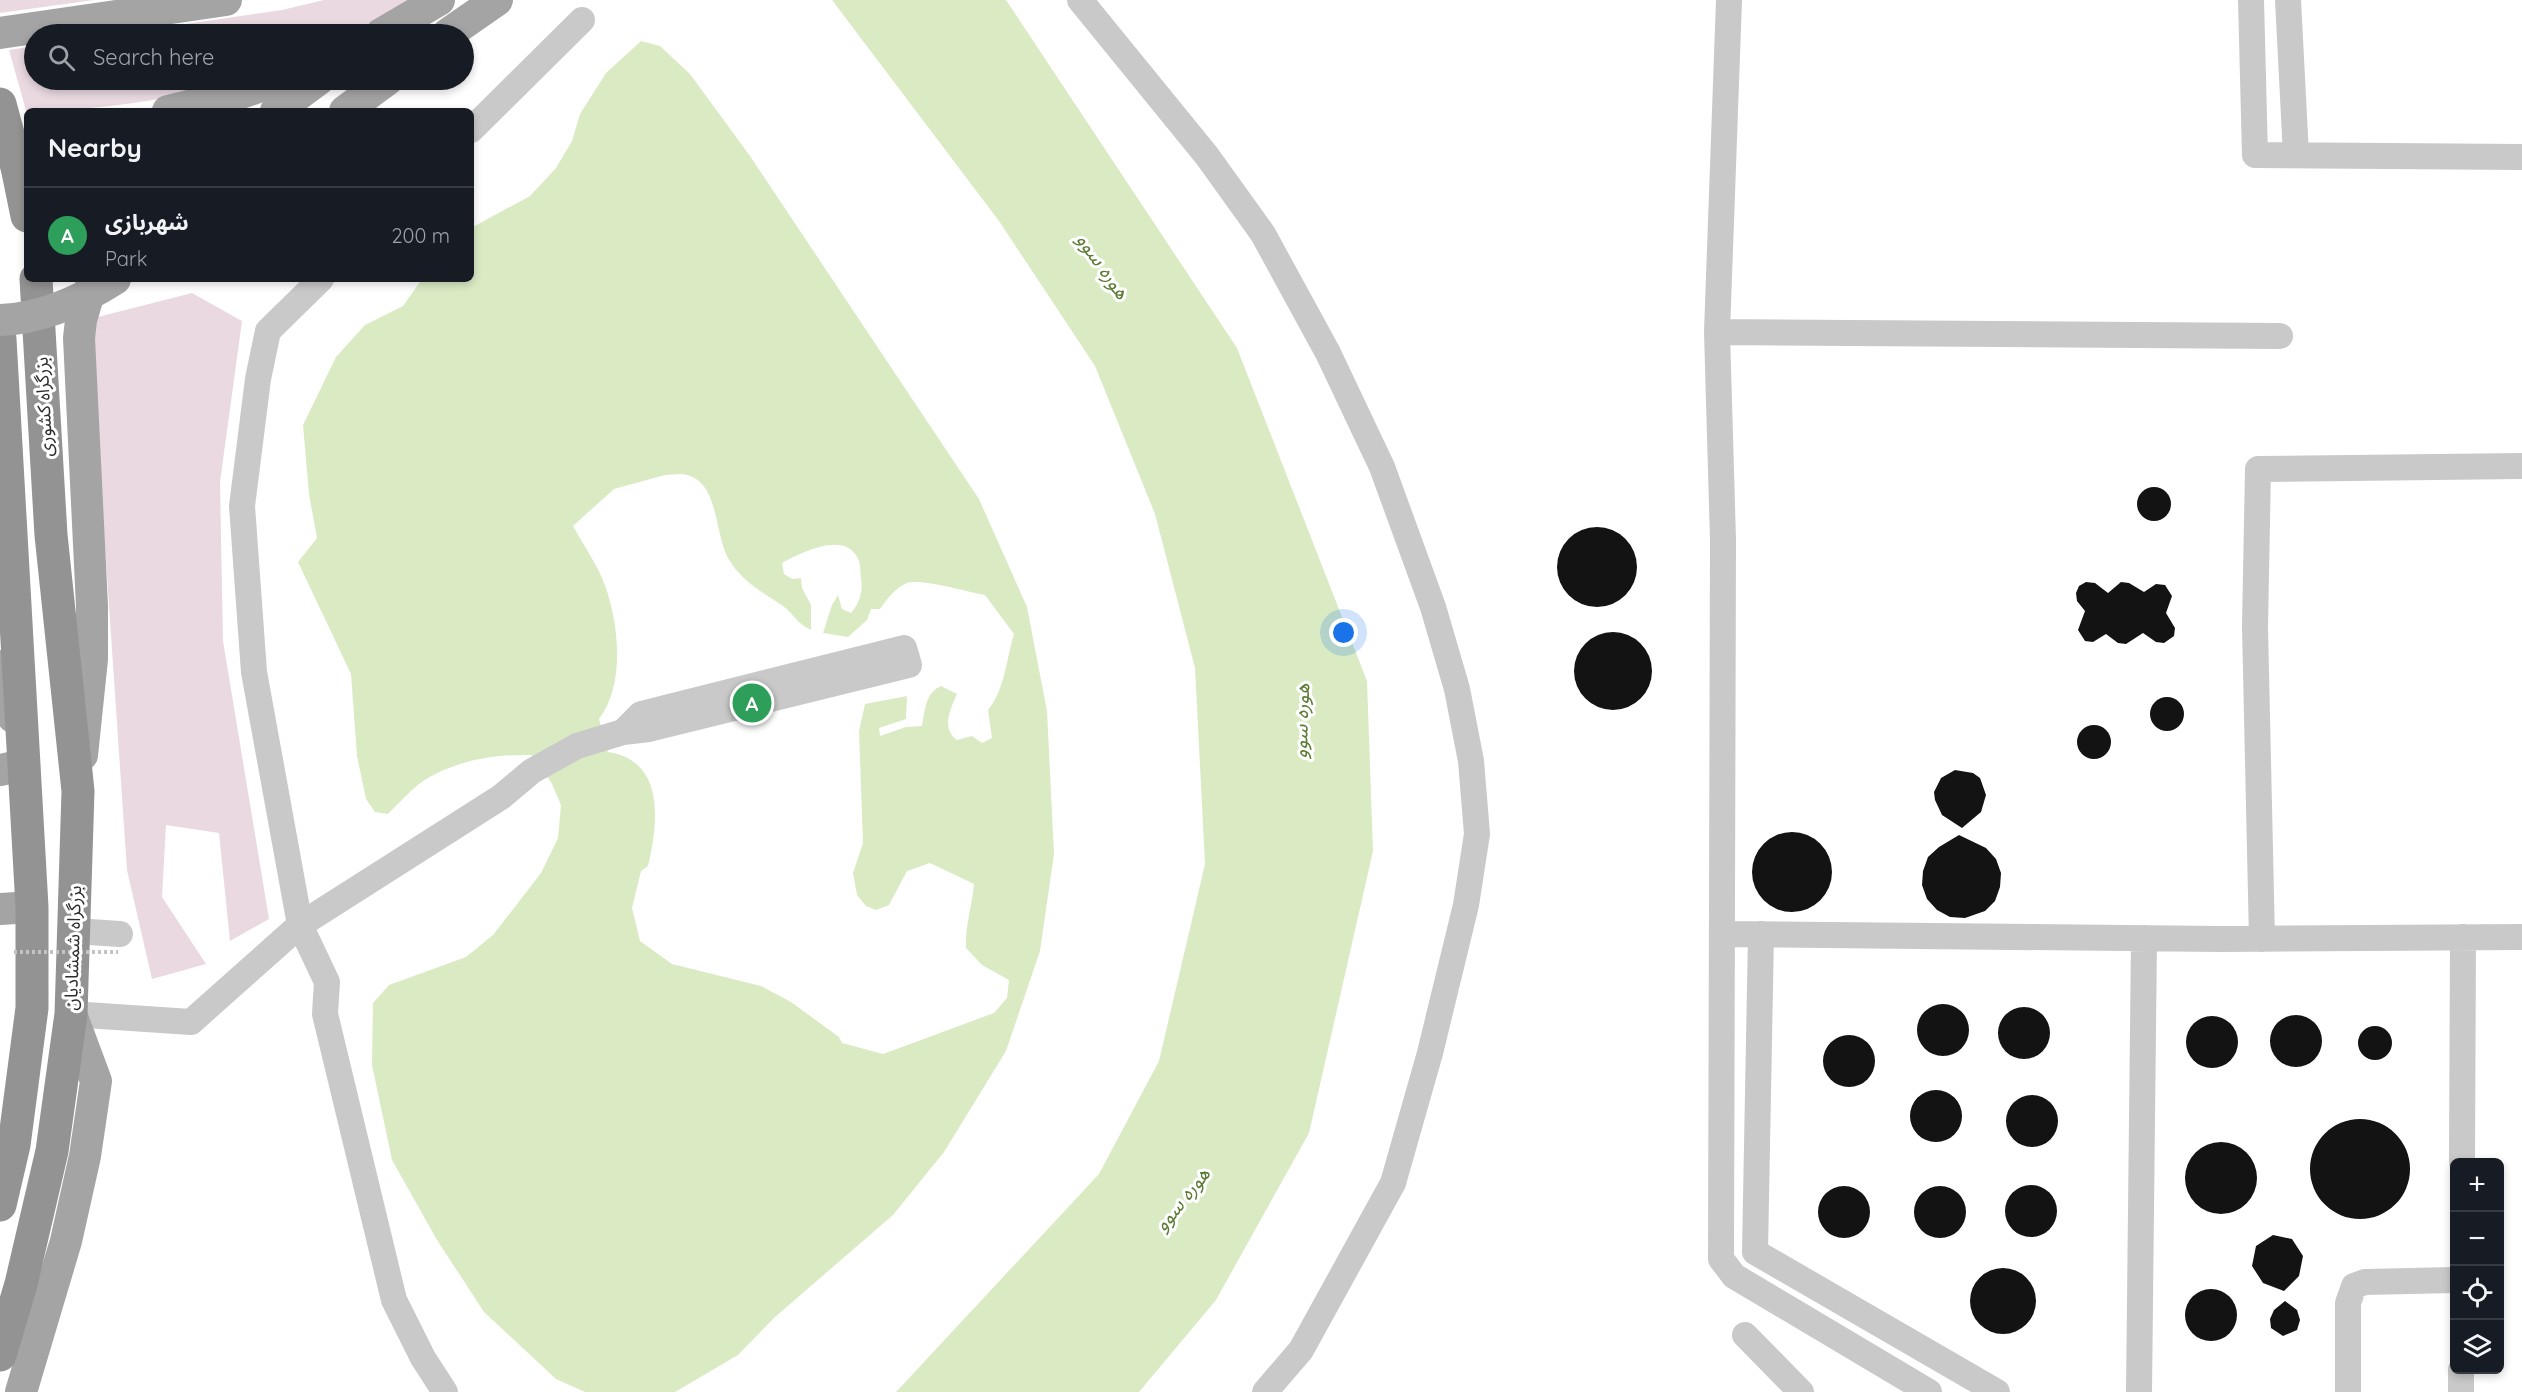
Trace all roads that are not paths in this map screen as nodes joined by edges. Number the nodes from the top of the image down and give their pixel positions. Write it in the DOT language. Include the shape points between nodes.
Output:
graph roads {
  1 [pos="226,0"];
  2 [pos="439,0"];
  3 [pos="497,0"];
  4 [pos="1080,0"];
  5 [pos="1729,0"];
  6 [pos="2251,0"];
  7 [pos="2288,0"];
  8 [pos="582,20"];
  9 [pos="62,24"];
  10 [pos="398,24"];
  11 [pos="462,24"];
  12 [pos="24,29"];
  13 [pos="0,33"];
  14 [pos="250,90"];
  15 [pos="304,90"];
  16 [pos="373,90"];
  17 [pos="0,104"];
  18 [pos="180,108"];
  19 [pos="280,108"];
  20 [pos="349,108"];
  21 [pos="474,127"];
  22 [pos="24,138"];
  23 [pos="8,153"];
  24 [pos="2296,155"];
  25 [pos="2522,157"];
  26 [pos="24,206"];
  27 [pos="36,282"];
  28 [pos="92,282"];
  29 [pos="109,282"];
  30 [pos="318,282"];
  31 [pos="0,320"];
  32 [pos="1717,332"];
  33 [pos="2280,336"];
  34 [pos="0,339"];
  35 [pos="2522,466"];
  36 [pos="51,535"];
  37 [pos="0,666"];
  38 [pos="623,732"];
  39 [pos="15,762"];
  40 [pos="78,791"];
  41 [pos="11,913"];
  42 [pos="300,925"];
  43 [pos="74,932"];
  44 [pos="1724,934"];
  45 [pos="1761,934"];
  46 [pos="2522,937"];
  47 [pos="2144,938"];
  48 [pos="2463,938"];
  49 [pos="2262,939"];
  50 [pos="119,943"];
  51 [pos="71,1014"];
  52 [pos="2462,1158"];
  53 [pos="0,1205"];
  54 [pos="1755,1252"];
  55 [pos="1728,1268"];
  56 [pos="2450,1280"];
  57 [pos="1745,1335"];
  58 [pos="15,1341"];
  59 [pos="2461,1374"];
  60 [pos="21,1392"];
  61 [pos="446,1392"];
  62 [pos="1265,1392"];
  63 [pos="1801,1392"];
  64 [pos="1929,1392"];
  65 [pos="1997,1392"];
  66 [pos="2139,1392"];
  67 [pos="2348,1392"];
  68 [pos="2461,1392"];
  1 -- 9 [label="main road"];
  2 -- 10 [label="main road"];
  3 -- 11 [label="main road"];
  4 -- 62 [label="street" via="1207,156 1263,234 1328,353 1382,467 1433,607 1457,689 1471,761 1477,834 1466,905 1394,1183 1301,1350"];
  5 -- 32 [label="street"];
  6 -- 24 [label="street" via="2255,155"];
  7 -- 24 [label="street"];
  8 -- 21 [label="street"];
  12 -- 13 [label="main road"];
  14 -- 18 [label="main road"];
  15 -- 19 [label="main road"];
  16 -- 20 [label="main road"];
  17 -- 23 [label="highway, bridge"];
  22 -- 23 [label="main road"];
  23 -- 26 [label="highway"];
  24 -- 25 [label="street"];
  27 -- 36 [label="highway, بزرگراه کشوری"];
  28 -- 40 [label="main road" via="79,338 92,658"];
  29 -- 31 [label="main road, bridge" via="46,311"];
  30 -- 42 [label="street" via="268,331 242,506 254,672"];
  32 -- 33 [label="street"];
  32 -- 44 [label="street" via="1723,540"];
  34 -- 39 [label="highway" via="12,544"];
  35 -- 49 [label="street" via="2258,469 2255,627"];
  36 -- 40 [label="highway, بزرگراه شمشادیان"];
  37 -- 39 [label="main road"];
  38 -- 38 [label="street" via="649,729 909,664 904,648 641,714"];
  38 -- 42 [label="street" via="577,746 532,771 501,797"];
  39 -- 41 [label="highway"];
  40 -- 43 [label="highway, بزرگراه شمشادیان"];
  41 -- 53 [label="highway" via="32,1008 14,1145"];
  42 -- 51 [label="street" via="191,1022"];
  42 -- 61 [label="street" via="327,982 324,1014 394,1300 423,1358"];
  43 -- 50 [label="street"];
  43 -- 51 [label="highway, بزرگراه شمشادیان"];
  44 -- 45 [label="street"];
  44 -- 55 [label="street" via="1721,1259"];
  45 -- 47 [label="street"];
  45 -- 54 [label="street"];
  46 -- 48 [label="street"];
  47 -- 49 [label="street"];
  47 -- 66 [label="street"];
  48 -- 49 [label="street"];
  48 -- 52 [label="street"];
  51 -- 58 [label="highway, بزرگراه شمشادیان" via="52,1151"];
  54 -- 55 [label="street"];
  54 -- 65 [label="street"];
  55 -- 64 [label="street" via="1734,1276"];
  56 -- 67 [label="street" via="2364,1282 2354,1286 2348,1303"];
  57 -- 63 [label="street"];
  58 -- 60 [label="main road"];
  59 -- 68 [label="street"];
}
